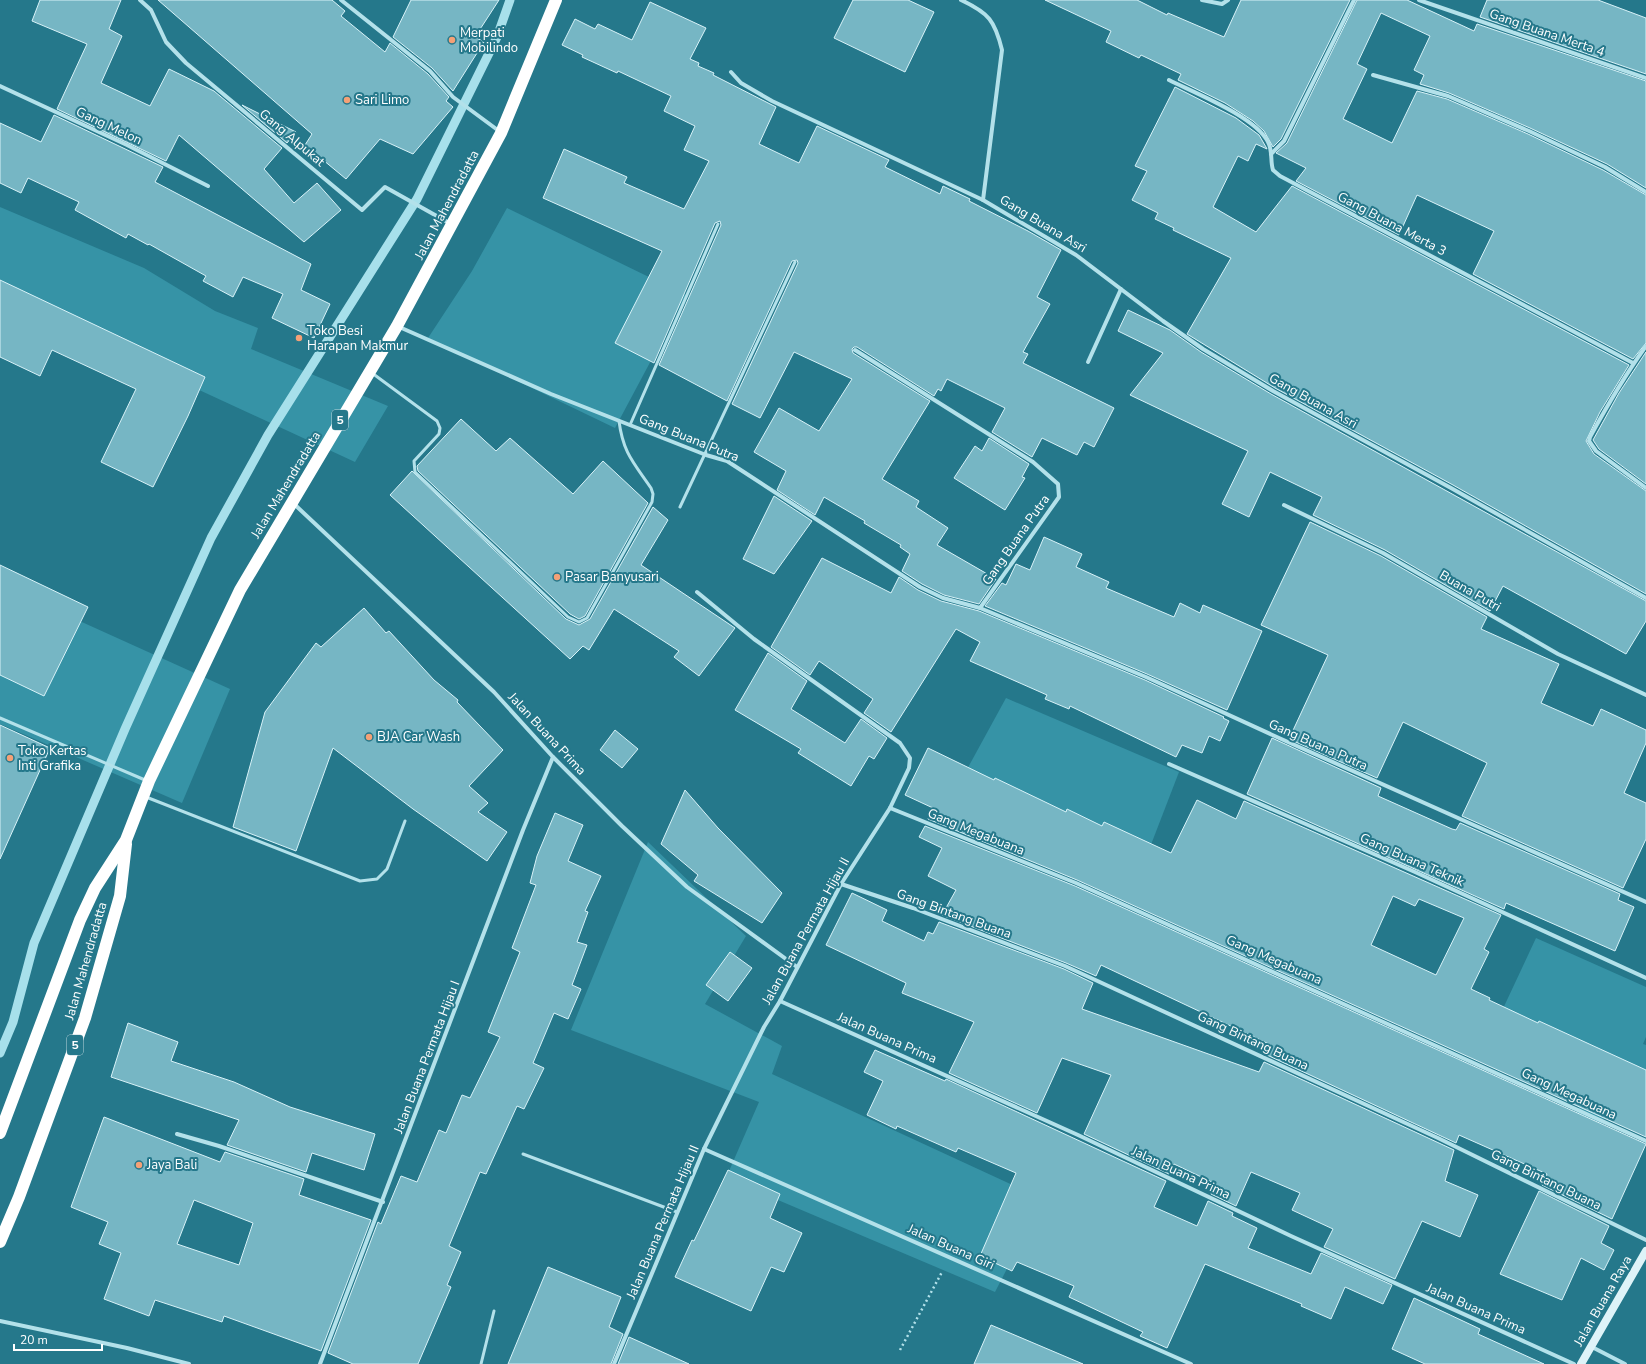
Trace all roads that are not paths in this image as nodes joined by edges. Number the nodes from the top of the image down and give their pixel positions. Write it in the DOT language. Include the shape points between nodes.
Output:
graph roads {
  1 [pos="140,0"];
  2 [pos="342,0"];
  3 [pos="556,0"];
  4 [pos="961,0"];
  5 [pos="1202,0"];
  6 [pos="1228,0"];
  7 [pos="1354,0"];
  8 [pos="1419,0"];
  9 [pos="731,72"];
  10 [pos="1373,75"];
  11 [pos="1646,78"];
  12 [pos="1169,80"];
  13 [pos="0,86"];
  14 [pos="501,133"];
  15 [pos="1271,154"];
  16 [pos="208,186"];
  17 [pos="1646,192"];
  18 [pos="983,200"];
  19 [pos="718,224"];
  20 [pos="452,225"];
  21 [pos="795,262"];
  22 [pos="1121,289"];
  23 [pos="397,326"];
  24 [pos="1646,346"];
  25 [pos="855,350"];
  26 [pos="1088,362"];
  27 [pos="1633,363"];
  28 [pos="370,371"];
  29 [pos="619,421"];
  30 [pos="630,425"];
  31 [pos="706,455"];
  32 [pos="1646,488"];
  33 [pos="292,502"];
  34 [pos="1284,505"];
  35 [pos="680,507"];
  36 [pos="697,592"];
  37 [pos="1646,598"];
  38 [pos="980,608"];
  39 [pos="1646,695"];
  40 [pos="0,718"];
  41 [pos="553,757"];
  42 [pos="1169,764"];
  43 [pos="149,781"];
  44 [pos="143,796"];
  45 [pos="890,808"];
  46 [pos="405,821"];
  47 [pos="126,840"];
  48 [pos="841,884"];
  49 [pos="1646,902"];
  50 [pos="797,967"];
  51 [pos="1646,978"];
  52 [pos="780,1001"];
  53 [pos="0,1133"];
  54 [pos="177,1134"];
  55 [pos="1646,1141"];
  56 [pos="704,1149"];
  57 [pos="523,1154"];
  58 [pos="383,1202"];
  59 [pos="678,1212"];
  60 [pos="1646,1240"];
  61 [pos="0,1242"];
  62 [pos="1646,1251"];
  63 [pos="494,1311"];
  64 [pos="0,1321"];
  65 [pos="1590,1346"];
  66 [pos="189,1364"];
  67 [pos="320,1364"];
  68 [pos="481,1364"];
  69 [pos="614,1364"];
  70 [pos="1191,1364"];
  71 [pos="1574,1364"];
  72 [pos="1581,1364"];
  73 [pos="1625,1364"];
  1 -- 20 [label="street, Gang Alpukat" via="151,10 166,42 186,63 362,210 385,188"];
  2 -- 14 [label="street" via="430,71 453,97"];
  3 -- 14 [label="highway, Jalan Mahendradatta / 5"];
  4 -- 18 [label="street, Gang Buana Asri" via="984,12 998,30 1002,50"];
  5 -- 6 [label="street" via="1222,4"];
  7 -- 15 [label="street" via="1284,140"];
  8 -- 11 [label="street, Gang Buana Merta 4"];
  9 -- 18 [label="street, Gang Buana Asri" via="741,83 772,102"];
  10 -- 17 [label="street" via="1448,96 1605,167"];
  12 -- 15 [label="street, Gang Buana Merta 3" via="1247,120 1265,136"];
  13 -- 16 [label="street, Gang Melon"];
  14 -- 20 [label="highway, Jalan Mahendradatta / 5"];
  15 -- 27 [label="street, Gang Buana Merta 3" via="1273,170 1280,176"];
  18 -- 22 [label="street, Gang Buana Asri" via="1076,255"];
  19 -- 30 [label="lane"];
  20 -- 23 [label="highway, Jalan Mahendradatta / 5"];
  21 -- 31 [label="lane"];
  22 -- 26 [label="street"];
  22 -- 37 [label="street, Gang Buana Asri" via="1204,349 1273,391"];
  23 -- 28 [label="highway, Jalan Mahendradatta / 5"];
  23 -- 29 [label="street, Gang Buana Putra"];
  24 -- 27 [label="street"];
  25 -- 38 [label="street, Gang Buana Putra" via="1033,462 1058,484 1059,497"];
  27 -- 32 [label="street" via="1590,437 1591,446"];
  28 -- 29 [label="lane" via="437,421 439,434 414,461 415,472 568,617 579,622 587,618 652,502 651,488 626,452"];
  28 -- 33 [label="highway, Jalan Mahendradatta / 5"];
  29 -- 30 [label="street, Gang Buana Putra"];
  30 -- 31 [label="street, Gang Buana Putra"];
  31 -- 35 [label="lane"];
  31 -- 38 [label="street, Gang Buana Putra" via="728,462 747,473 920,587 943,598"];
  33 -- 41 [label="street, Jalan Buana Prima" via="494,692"];
  33 -- 43 [label="highway, Jalan Mahendradatta / 5" via="240,590"];
  34 -- 39 [label="street, Buana Putri" via="1383,553 1558,654"];
  36 -- 45 [label="street, Jalan Buana Permata Hijau II" via="754,638 900,743 910,758 909,768"];
  38 -- 49 [label="street, Gang Buana Putra" via="1146,677"];
  40 -- 43 [label="lane"];
  41 -- 50 [label="street, Jalan Buana Prima" via="687,887"];
  41 -- 58 [label="street, Jalan Buana Permata Hijau I" via="522,830"];
  42 -- 51 [label="street, Gang Buana Teknik" via="1416,872"];
  43 -- 44 [label="highway, Jalan Mahendradatta / 5"];
  44 -- 46 [label="lane" via="360,881 377,879 387,869"];
  44 -- 47 [label="highway, Jalan Mahendradatta / 5"];
  45 -- 48 [label="street, Jalan Buana Permata Hijau II"];
  45 -- 55 [label="street, Gang Megabuana" via="1076,883"];
  47 -- 53 [label="highway, Jalan Mahendradatta / 5" via="94,888 80,920"];
  47 -- 61 [label="highway, Jalan Mahendradatta / 5" via="120,896 85,1018 19,1198"];
  48 -- 50 [label="street, Jalan Buana Permata Hijau II"];
  48 -- 60 [label="street, Gang Bintang Buana" via="913,908 1065,966 1438,1138"];
  50 -- 52 [label="street, Jalan Buana Permata Hijau II"];
  52 -- 56 [label="street, Jalan Buana Permata Hijau II" via="764,1027"];
  52 -- 71 [label="street, Jalan Buana Prima" via="1078,1135 1291,1236"];
  54 -- 58 [label="street"];
  56 -- 59 [label="street, Jalan Buana Permata Hijau II"];
  56 -- 70 [label="street, Jalan Buana Giri"];
  57 -- 59 [label="lane"];
  58 -- 67 [label="street, Jalan Buana Permata Hijau I"];
  59 -- 69 [label="street, Jalan Buana Permata Hijau II"];
  62 -- 65 [label="street, Jalan Buana Raya"];
  63 -- 68 [label="lane"];
  64 -- 66 [label="street"];
  65 -- 72 [label="street, Jalan Buana Raya"];
  65 -- 73 [label="street"];
}
